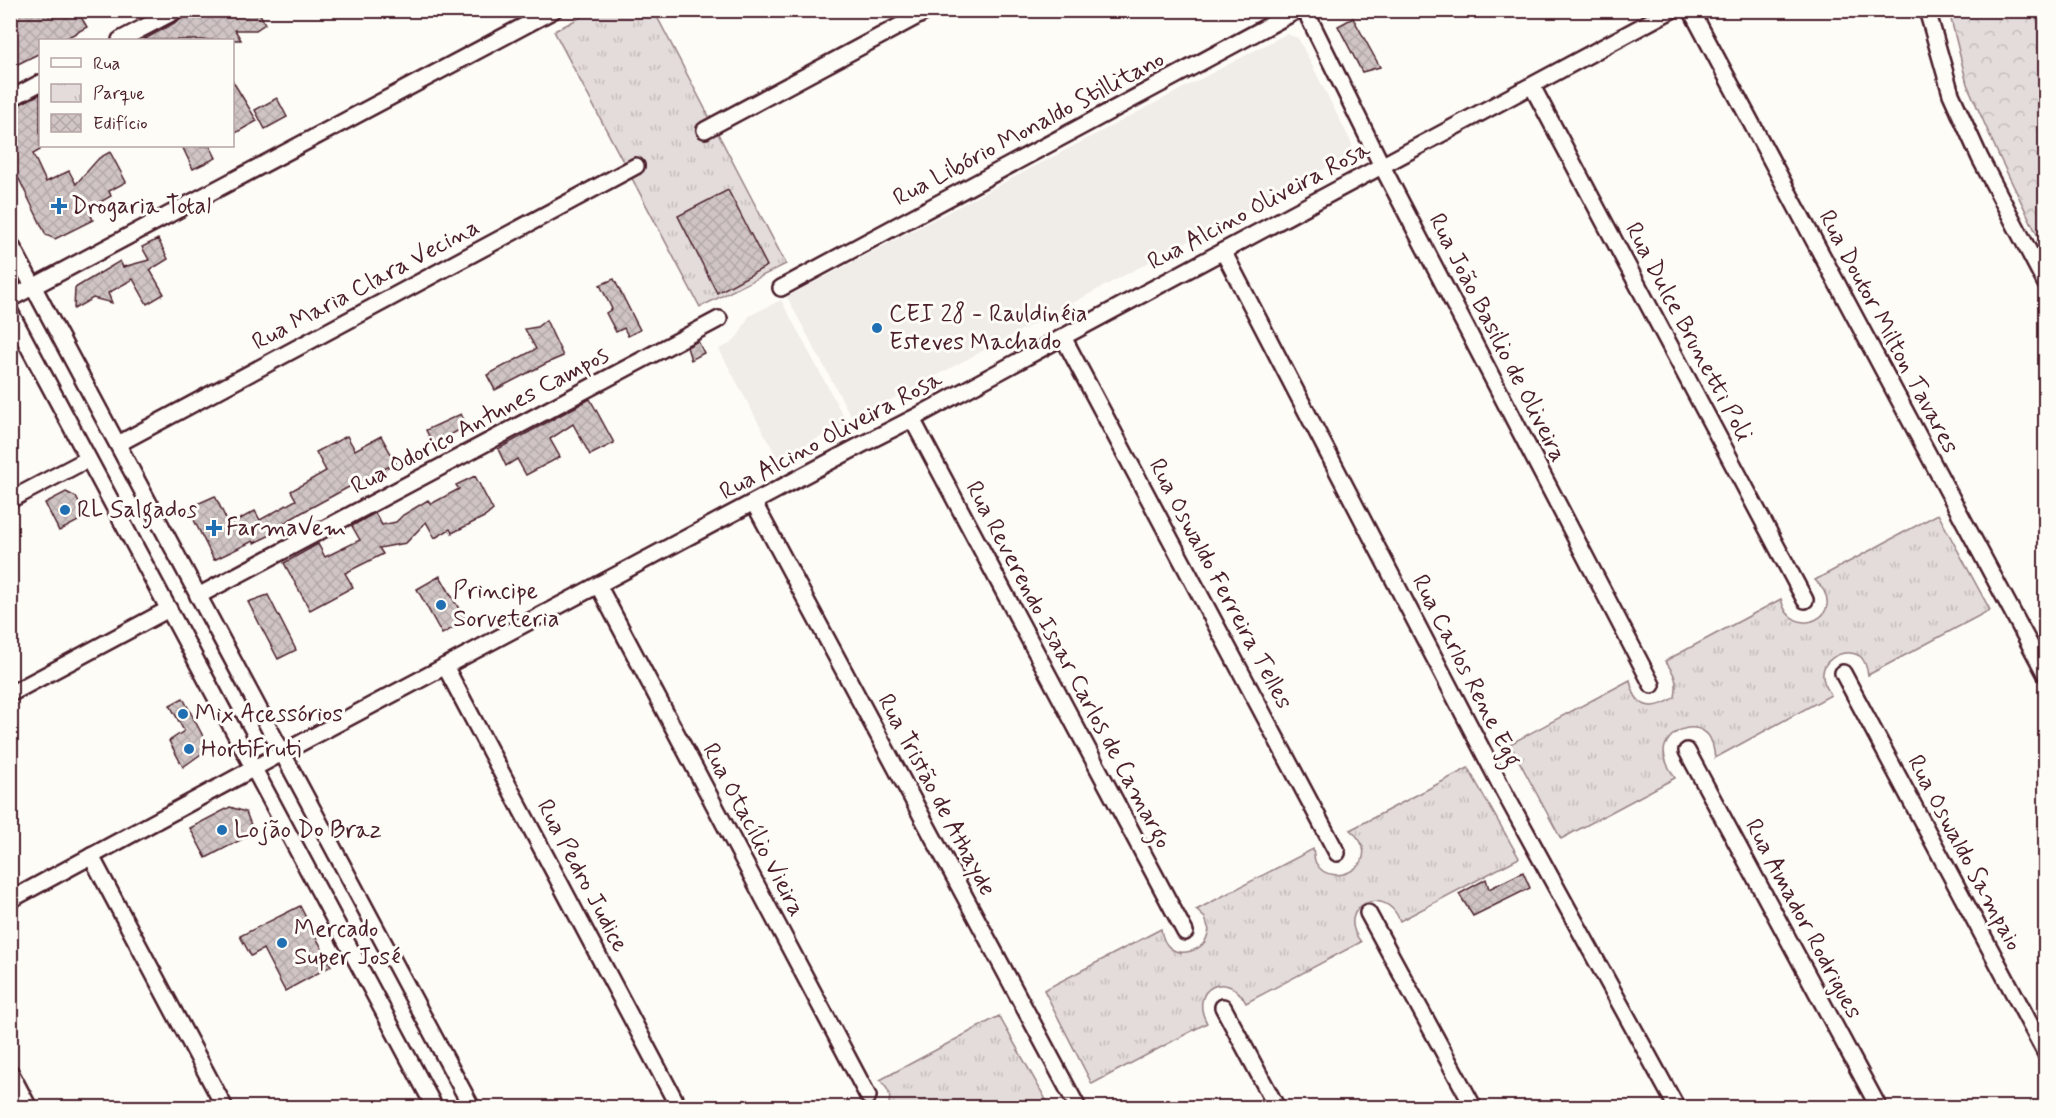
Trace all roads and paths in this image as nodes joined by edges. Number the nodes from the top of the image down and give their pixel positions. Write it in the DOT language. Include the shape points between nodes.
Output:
graph roads {
  1 [pos="177,10"];
  2 [pos="554,10"];
  3 [pos="929,10"];
  4 [pos="1298,10"];
  5 [pos="1305,10"];
  6 [pos="1672,10"];
  7 [pos="1691,10"];
  8 [pos="1927,10"];
  9 [pos="122,39"];
  10 [pos="39,84"];
  11 [pos="1532,86"];
  12 [pos="10,99"];
  13 [pos="705,130"];
  14 [pos="636,166"];
  15 [pos="1383,166"];
  16 [pos="10,243"];
  17 [pos="1223,251"];
  18 [pos="2046,284"];
  19 [pos="34,287"];
  20 [pos="781,288"];
  21 [pos="10,299"];
  22 [pos="10,312"];
  23 [pos="719,319"];
  24 [pos="1063,337"];
  25 [pos="912,419"];
  26 [pos="118,444"];
  27 [pos="88,459"];
  28 [pos="10,500"];
  29 [pos="754,503"];
  30 [pos="598,585"];
  31 [pos="198,596"];
  32 [pos="1805,600"];
  33 [pos="169,609"];
  34 [pos="445,666"];
  35 [pos="1843,673"];
  36 [pos="2046,675"];
  37 [pos="1653,685"];
  38 [pos="10,694"];
  39 [pos="1687,751"];
  40 [pos="282,753"];
  41 [pos="253,768"];
  42 [pos="1337,853"];
  43 [pos="91,856"];
  44 [pos="10,900"];
  45 [pos="1368,913"];
  46 [pos="1185,932"];
  47 [pos="1223,1007"];
  48 [pos="2046,1054"];
  49 [pos="10,1072"];
  50 [pos="868,1096"];
  51 [pos="29,1107"];
  52 [pos="225,1107"];
  53 [pos="435,1107"];
  54 [pos="472,1107"];
  55 [pos="679,1107"];
  56 [pos="1078,1107"];
  57 [pos="1277,1107"];
  58 [pos="1474,1107"];
  59 [pos="1677,1107"];
  60 [pos="1880,1107"];
  1 -- 9 [label="street"];
  2 -- 19 [label="street"];
  3 -- 13 [label="street"];
  4 -- 20 [label="street, Rua Libório Monaldo Stillitano"];
  5 -- 15 [label="street, Rua João Basilio de Oliveira"];
  6 -- 11 [label="street, Rua Alcino Oliveira Rosa"];
  7 -- 36 [label="street, Rua Doutor Milton Tavares"];
  8 -- 18 [label="street" via="1951,94"];
  10 -- 12 [label="street"];
  11 -- 15 [label="street, Rua Alcino Oliveira Rosa"];
  11 -- 32 [label="street, Rua Dulce Brunetti Poli"];
  14 -- 26 [label="street, Rua Maria Clara Vecina"];
  15 -- 17 [label="street, Rua Alcino Oliveira Rosa"];
  15 -- 37 [label="street, Rua João Basilio de Oliveira"];
  16 -- 19 [label="street"];
  17 -- 24 [label="street, Rua Alcino Oliveira Rosa"];
  17 -- 59 [label="street, Rua Carlos Rene Egg" via="1503,790"];
  19 -- 21 [label="street"];
  19 -- 26 [label="street"];
  22 -- 27 [label="street"];
  23 -- 31 [label="street, Rua Odorico Antunes Campos"];
  24 -- 25 [label="street, Rua Alcino Oliveira Rosa"];
  24 -- 42 [label="street, Rua Oswaldo Ferreira Telles"];
  25 -- 29 [label="street, Rua Alcino Oliveira Rosa"];
  25 -- 46 [label="street, Rua Reverendo Isaar Carlos de Camargo"];
  26 -- 31 [label="street"];
  27 -- 28 [label="street"];
  27 -- 33 [label="street"];
  29 -- 30 [label="street, Rua Alcino Oliveira Rosa"];
  29 -- 56 [label="street, Rua Tristão de Athayde"];
  30 -- 34 [label="street, Rua Alcino Oliveira Rosa"];
  30 -- 50 [label="street, Rua Otacílio Vieira"];
  31 -- 40 [label="street"];
  33 -- 38 [label="street"];
  33 -- 41 [label="street"];
  34 -- 40 [label="street, Rua Alcino Oliveira Rosa"];
  34 -- 55 [label="street, Rua Pedro Judice"];
  35 -- 48 [label="street, Rua Oswaldo Sampaio"];
  39 -- 60 [label="street, Rua Amador Rodrigues"];
  40 -- 41 [label="street, Rua Alcino Oliveira Rosa"];
  40 -- 54 [label="street"];
  41 -- 43 [label="street, Rua Alcino Oliveira Rosa"];
  41 -- 53 [label="street"];
  43 -- 44 [label="street, Rua Alcino Oliveira Rosa"];
  43 -- 52 [label="street"];
  45 -- 58 [label="street"];
  47 -- 57 [label="street"];
  49 -- 51 [label="street"];
}
